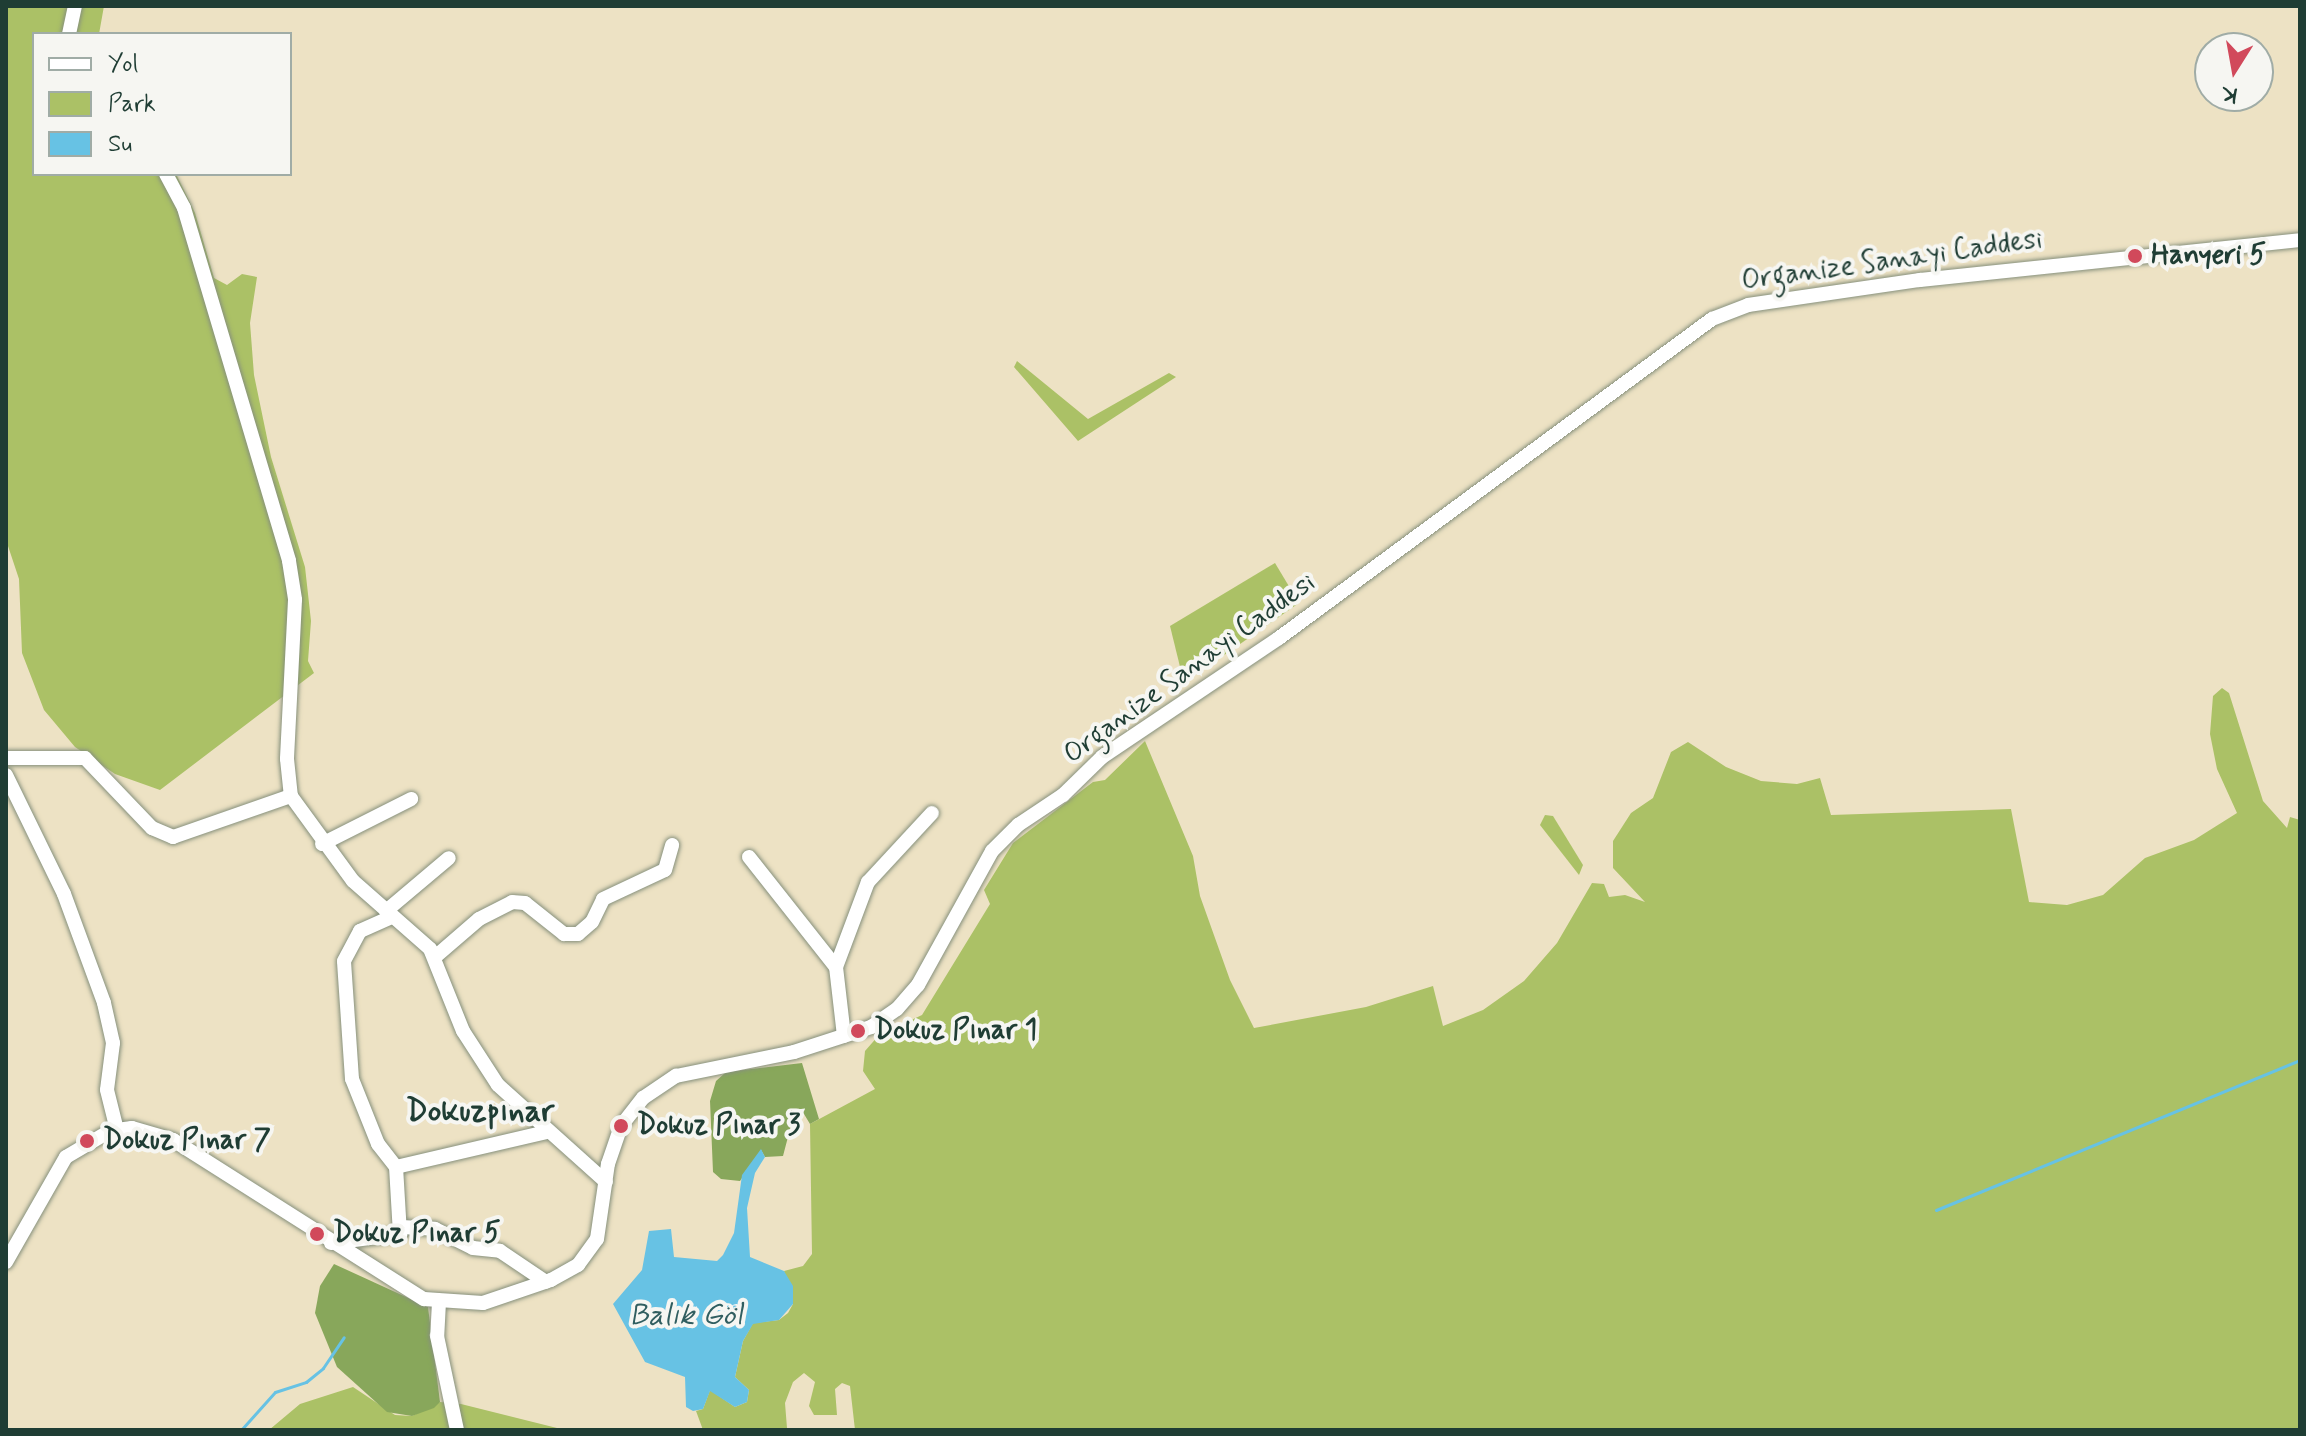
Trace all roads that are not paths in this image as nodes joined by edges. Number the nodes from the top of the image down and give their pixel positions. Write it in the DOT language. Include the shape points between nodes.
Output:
graph roads {
  1 [pos="75,6"];
  2 [pos="69,32"];
  3 [pos="167,176"];
  4 [pos="2300,240"];
  5 [pos="6,758"];
  6 [pos="6,775"];
  7 [pos="291,796"];
  8 [pos="411,799"];
  9 [pos="932,813"];
  10 [pos="322,844"];
  11 [pos="672,845"];
  12 [pos="749,857"];
  13 [pos="449,858"];
  14 [pos="389,914"];
  15 [pos="435,957"];
  16 [pos="836,967"];
  17 [pos="844,1036"];
  18 [pos="117,1130"];
  19 [pos="546,1132"];
  20 [pos="396,1167"];
  21 [pos="606,1182"];
  22 [pos="401,1227"];
  23 [pos="331,1243"];
  24 [pos="6,1262"];
  25 [pos="546,1282"];
  26 [pos="439,1302"];
  27 [pos="457,1430"];
  1 -- 2 [label="street"];
  3 -- 7 [label="street" via="184,208 289,561 295,600 287,759"];
  4 -- 17 [label="street, Organize Sanayi Caddesi" via="1920,280 1748,305 1712,319 1279,638 1102,757 1063,795 1018,825 992,851 918,985 871,1027"];
  5 -- 7 [label="street" via="85,758 152,828 173,837"];
  6 -- 18 [label="street" via="64,894 104,1003 113,1043 107,1090"];
  7 -- 10 [label="street"];
  8 -- 10 [label="street"];
  9 -- 16 [label="street" via="874,873"];
  10 -- 14 [label="street"];
  11 -- 15 [label="street" via="665,870 603,899 578,934 564,934 525,903 512,902 479,919"];
  12 -- 16 [label="street"];
  13 -- 14 [label="street"];
  14 -- 15 [label="street"];
  14 -- 20 [label="street" via="360,931 344,961 352,1079 378,1144"];
  15 -- 19 [label="street" via="470,1042 498,1085"];
  16 -- 17 [label="street"];
  17 -- 21 [label="street, Organize Sanayi Caddesi" via="676,1076 643,1098 621,1126"];
  18 -- 23 [label="street, Organize Sanayi Caddesi" via="153,1131 173,1140"];
  18 -- 24 [label="street, Organize Sanayi Caddesi" via="87,1141 66,1157"];
  19 -- 20 [label="street"];
  19 -- 21 [label="street"];
  20 -- 22 [label="street"];
  21 -- 25 [label="street, Organize Sanayi Caddesi" via="603,1220 589,1253"];
  22 -- 23 [label="street" via="400,1234"];
  22 -- 25 [label="street" via="435,1229 473,1248 500,1251"];
  23 -- 26 [label="street, Organize Sanayi Caddesi" via="424,1299"];
  25 -- 26 [label="street, Organize Sanayi Caddesi" via="483,1303"];
  26 -- 27 [label="street" via="437,1336"];
}
